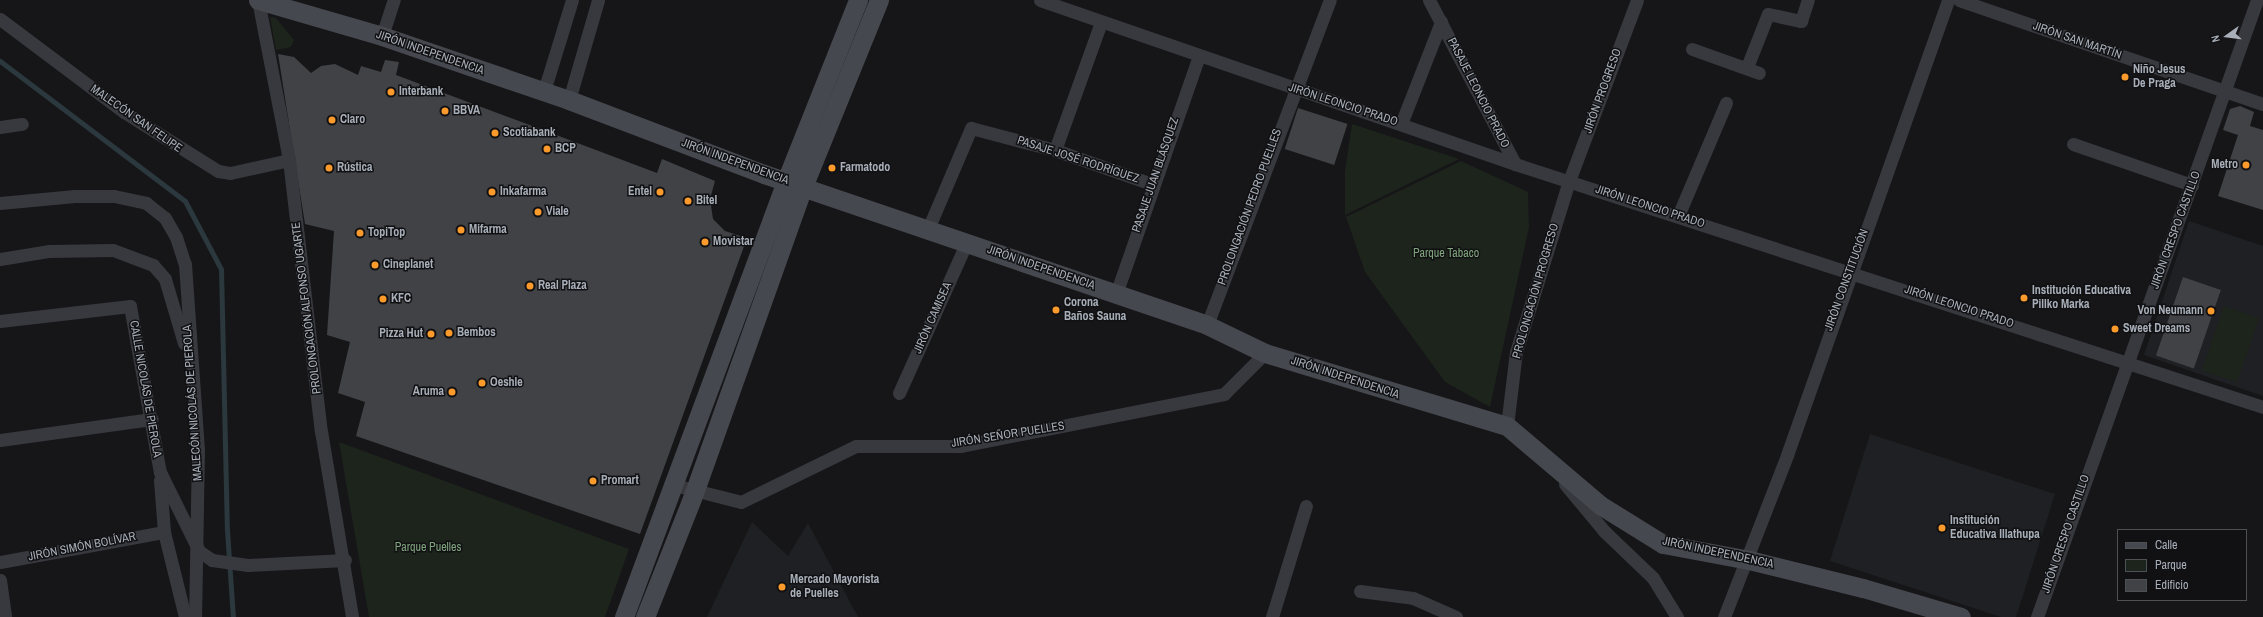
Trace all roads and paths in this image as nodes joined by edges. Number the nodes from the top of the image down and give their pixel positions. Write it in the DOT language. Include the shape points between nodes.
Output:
graph roads {
  1 [pos="258,0"];
  2 [pos="394,0"];
  3 [pos="572,0"];
  4 [pos="598,0"];
  5 [pos="858,0"];
  6 [pos="879,0"];
  7 [pos="1330,0"];
  8 [pos="1429,0"];
  9 [pos="1637,0"];
  10 [pos="1808,0"];
  11 [pos="1948,0"];
  12 [pos="1959,0"];
  13 [pos="2257,0"];
  14 [pos="1045,1"];
  15 [pos="0,19"];
  16 [pos="1101,22"];
  17 [pos="1441,22"];
  18 [pos="382,36"];
  19 [pos="1692,49"];
  20 [pos="1199,56"];
  21 [pos="1747,67"];
  22 [pos="1759,73"];
  23 [pos="1294,88"];
  24 [pos="544,91"];
  25 [pos="2226,92"];
  26 [pos="569,100"];
  27 [pos="1726,103"];
  28 [pos="2263,104"];
  29 [pos="22,124"];
  30 [pos="1401,124"];
  31 [pos="0,127"];
  32 [pos="2073,144"];
  33 [pos="1055,150"];
  34 [pos="289,160"];
  35 [pos="1515,164"];
  36 [pos="1569,181"];
  37 [pos="795,184"];
  38 [pos="1152,184"];
  39 [pos="2192,185"];
  40 [pos="0,203"];
  41 [pos="1678,216"];
  42 [pos="928,229"];
  43 [pos="967,242"];
  44 [pos="0,259"];
  45 [pos="1851,270"];
  46 [pos="1116,294"];
  47 [pos="0,321"];
  48 [pos="1207,325"];
  49 [pos="1265,353"];
  50 [pos="2128,362"];
  51 [pos="190,364"];
  52 [pos="900,393"];
  53 [pos="2263,407"];
  54 [pos="152,419"];
  55 [pos="1507,426"];
  56 [pos="0,440"];
  57 [pos="1544,459"];
  58 [pos="160,472"];
  59 [pos="674,485"];
  60 [pos="694,493"];
  61 [pos="1306,506"];
  62 [pos="164,532"];
  63 [pos="199,552"];
  64 [pos="345,560"];
  65 [pos="1749,560"];
  66 [pos="0,562"];
  67 [pos="0,580"];
  68 [pos="1360,591"];
  69 [pos="5,617"];
  70 [pos="185,617"];
  71 [pos="195,617"];
  72 [pos="352,617"];
  73 [pos="624,617"];
  74 [pos="645,617"];
  75 [pos="1272,617"];
  76 [pos="1456,617"];
  77 [pos="1677,617"];
  78 [pos="1724,617"];
  79 [pos="1961,617"];
  80 [pos="2037,617"];
  1 -- 18 [label="street, JIRÓN INDEPENDENCIA"];
  1 -- 34 [label="street, PROLONGACIÓN ALFONSO UGARTE"];
  2 -- 18 [label="street"];
  3 -- 24 [label="street"];
  4 -- 26 [label="street"];
  5 -- 37 [label="street"];
  6 -- 37 [label="street"];
  7 -- 23 [label="street, PROLONGACIÓN PEDRO PUELLES"];
  8 -- 17 [label="street, PASAJE LEONCIO PRADO"];
  9 -- 36 [label="street, JIRÓN PROGRESO"];
  10 -- 21 [label="street" via="1801,21 1768,14"];
  11 -- 45 [label="street, JIRÓN CONSTITUCIÓN"];
  12 -- 25 [label="street, JIRÓN SAN MARTÍN"];
  13 -- 25 [label="street, JIRÓN CRESPO CASTILLO"];
  14 -- 16 [label="street, JIRÓN LEONCIO PRADO"];
  15 -- 34 [label="street, MALECÓN SAN FELIPE" via="124,112 218,171 230,173"];
  16 -- 20 [label="street, JIRÓN LEONCIO PRADO"];
  16 -- 33 [label="street"];
  17 -- 30 [label="street, PASAJE LEONCIO PRADO"];
  17 -- 35 [label="street, PASAJE LEONCIO PRADO"];
  18 -- 24 [label="street, JIRÓN INDEPENDENCIA"];
  19 -- 21 [label="street"];
  20 -- 23 [label="street, JIRÓN LEONCIO PRADO"];
  20 -- 38 [label="street, PASAJE JUAN BLÁSQUEZ"];
  21 -- 22 [label="street"];
  23 -- 30 [label="street, JIRÓN LEONCIO PRADO"];
  23 -- 48 [label="street, PROLONGACIÓN PEDRO PUELLES"];
  24 -- 26 [label="street, JIRÓN INDEPENDENCIA"];
  25 -- 28 [label="street, JIRÓN SAN MARTÍN"];
  25 -- 39 [label="street, JIRÓN CRESPO CASTILLO"];
  26 -- 37 [label="street, JIRÓN INDEPENDENCIA"];
  27 -- 41 [label="street"];
  29 -- 31 [label="street"];
  30 -- 35 [label="street, JIRÓN LEONCIO PRADO"];
  32 -- 39 [label="street"];
  33 -- 38 [label="street, PASAJE JOSÉ RODRÍGUEZ"];
  33 -- 42 [label="street, PASAJE JOSÉ RODRÍGUEZ" via="971,128"];
  34 -- 64 [label="street, PROLONGACIÓN ALFONSO UGARTE" via="321,431"];
  35 -- 36 [label="street, JIRÓN LEONCIO PRADO"];
  36 -- 41 [label="street, JIRÓN LEONCIO PRADO"];
  36 -- 55 [label="street, PROLONGACIÓN PROGRESO" via="1516,352"];
  37 -- 42 [label="street, JIRÓN INDEPENDENCIA"];
  37 -- 59 [label="street"];
  37 -- 60 [label="street"];
  38 -- 46 [label="street, PASAJE JUAN BLÁSQUEZ"];
  39 -- 50 [label="street, JIRÓN CRESPO CASTILLO"];
  40 -- 51 [label="street, MALECÓN NICOLÁS DE PIEROLA" via="75,196 114,196 146,203 165,218 185,264"];
  41 -- 45 [label="street, JIRÓN LEONCIO PRADO"];
  42 -- 43 [label="street, JIRÓN INDEPENDENCIA"];
  43 -- 46 [label="street, JIRÓN INDEPENDENCIA"];
  43 -- 52 [label="street, JIRÓN CAMISEA"];
  44 -- 51 [label="street" via="49,252 114,250 153,266 165,279"];
  45 -- 50 [label="street, JIRÓN LEONCIO PRADO"];
  45 -- 65 [label="street, JIRÓN CONSTITUCIÓN"];
  46 -- 48 [label="street, JIRÓN INDEPENDENCIA"];
  47 -- 54 [label="street, CALLE NICOLÁS DE PIEROLA" via="130,306"];
  48 -- 49 [label="street, JIRÓN INDEPENDENCIA"];
  49 -- 55 [label="street, JIRÓN INDEPENDENCIA"];
  49 -- 60 [label="street, JIRÓN SEÑOR PUELLES" via="1224,394 960,446 856,446 741,502"];
  50 -- 53 [label="street, JIRÓN LEONCIO PRADO"];
  50 -- 80 [label="street, JIRÓN CRESPO CASTILLO"];
  51 -- 63 [label="street, MALECÓN NICOLÁS DE PIEROLA" via="198,450"];
  54 -- 56 [label="street"];
  54 -- 58 [label="street, CALLE NICOLÁS DE PIEROLA"];
  55 -- 57 [label="street, JIRÓN INDEPENDENCIA"];
  57 -- 65 [label="street, JIRÓN INDEPENDENCIA" via="1600,505 1663,544"];
  57 -- 77 [label="street" via="1604,531 1653,578"];
  58 -- 62 [label="street, CALLE NICOLÁS DE PIEROLA"];
  58 -- 63 [label="street, CALLE NICOLÁS DE PIEROLA"];
  59 -- 60 [label="street, JIRÓN SEÑOR PUELLES"];
  59 -- 73 [label="street"];
  60 -- 74 [label="street"];
  61 -- 75 [label="street"];
  62 -- 66 [label="street, JIRÓN SIMÓN BOLÍVAR"];
  62 -- 70 [label="street, CALLE NICOLÁS DE PIEROLA"];
  63 -- 64 [label="street" via="212,560 248,565"];
  63 -- 71 [label="street, MALECÓN NICOLÁS DE PIEROLA"];
  64 -- 72 [label="street, PROLONGACIÓN ALFONSO UGARTE"];
  65 -- 78 [label="street, JIRÓN CONSTITUCIÓN"];
  65 -- 79 [label="street, JIRÓN INDEPENDENCIA"];
  67 -- 69 [label="street"];
  68 -- 76 [label="street" via="1413,598"];
}
